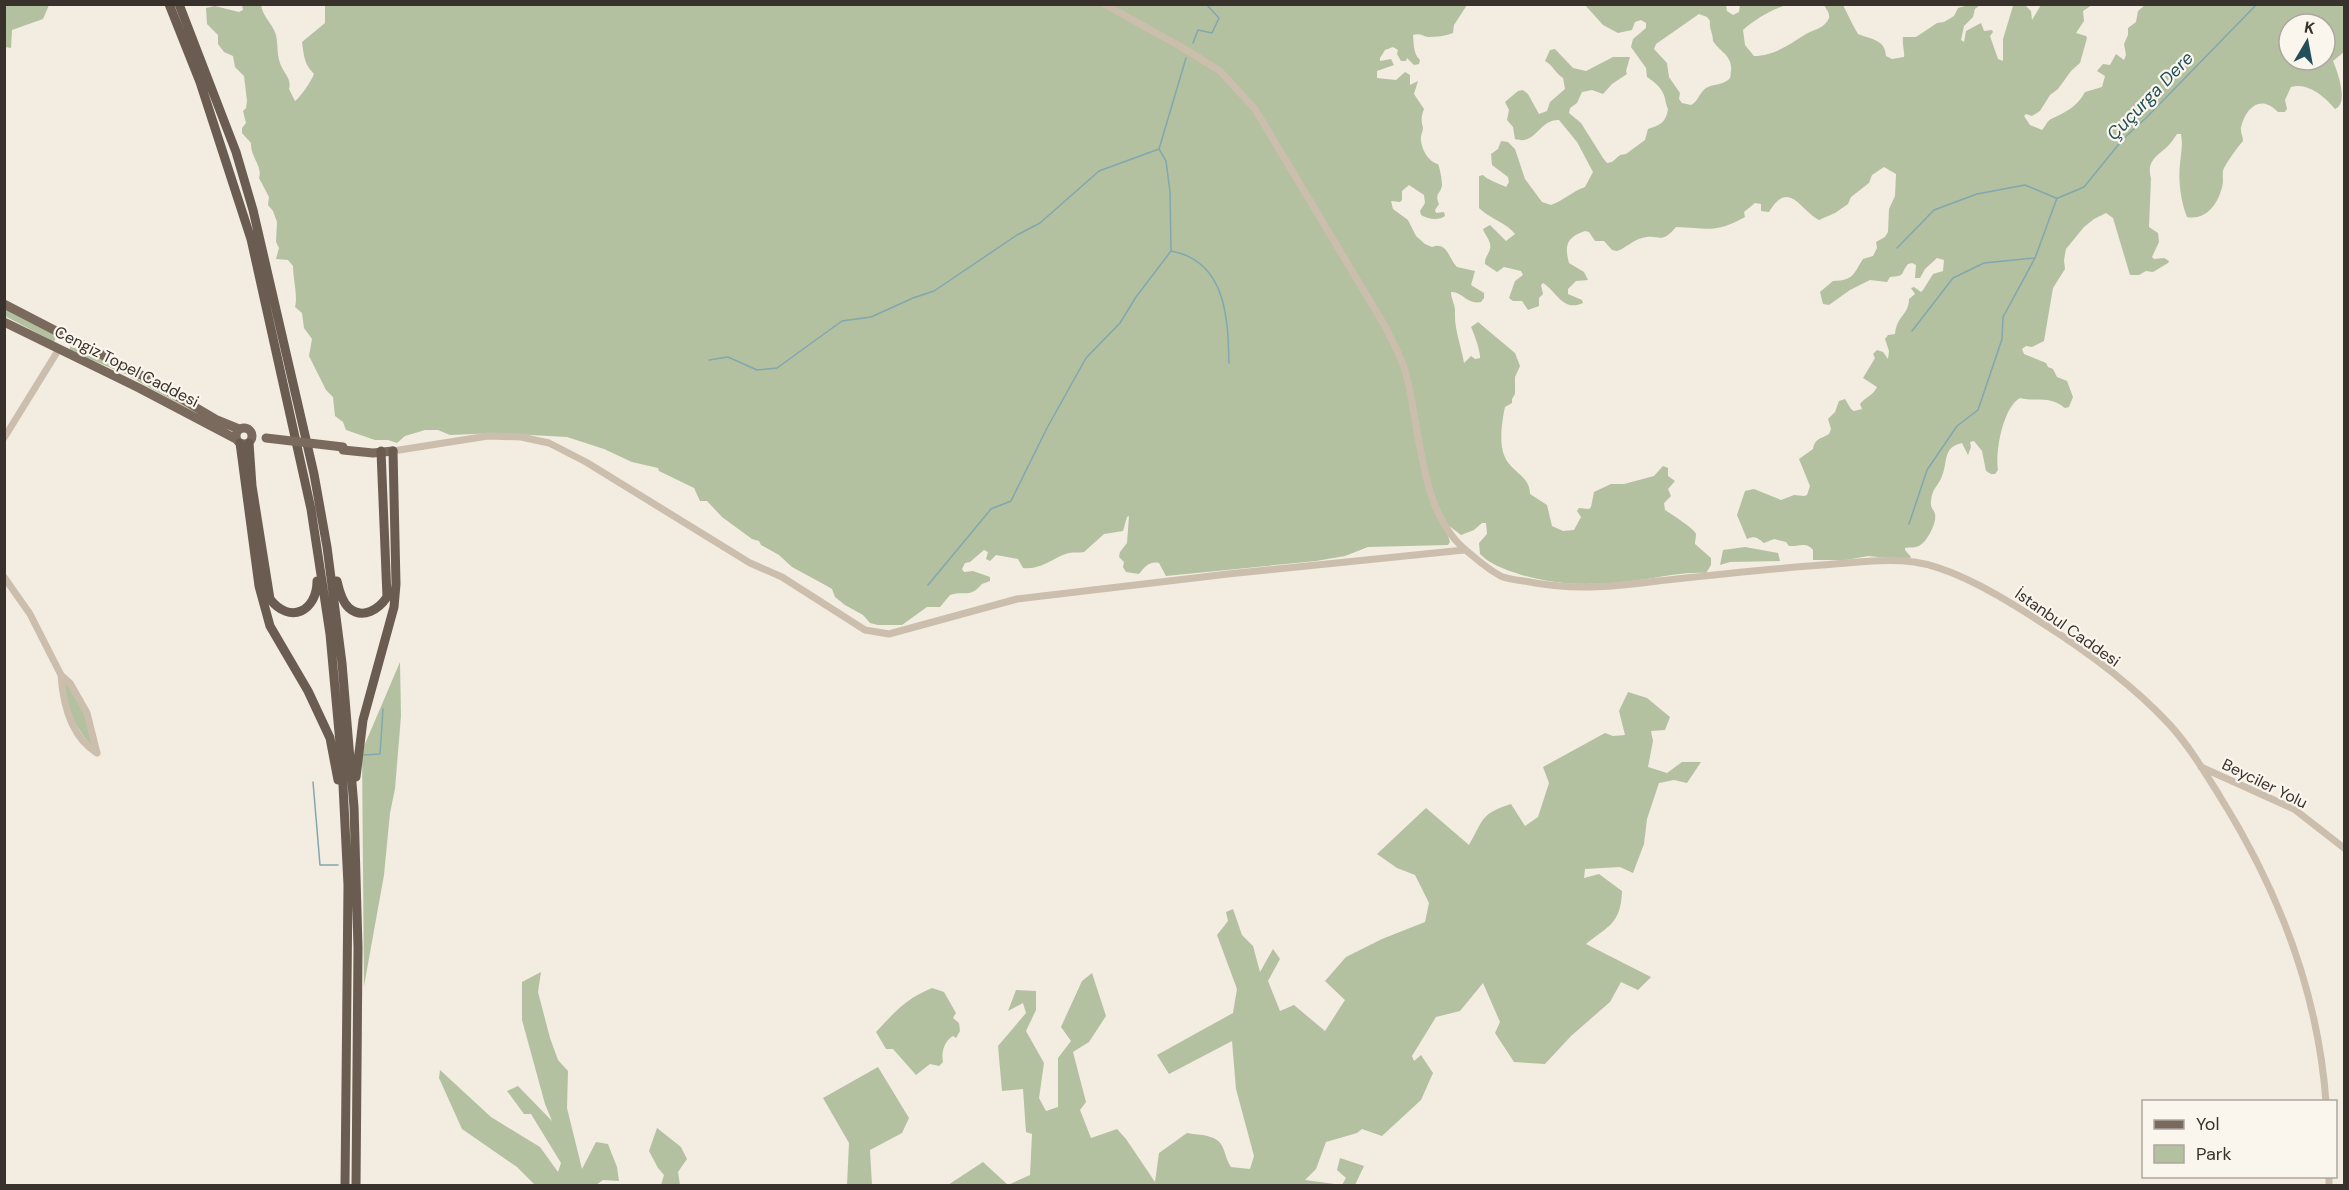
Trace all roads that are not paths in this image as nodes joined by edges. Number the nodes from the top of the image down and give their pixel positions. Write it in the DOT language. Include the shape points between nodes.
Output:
graph roads {
  1 [pos="170,4"];
  2 [pos="178,4"];
  3 [pos="1104,4"];
  4 [pos="4,304"];
  5 [pos="4,322"];
  6 [pos="66,335"];
  7 [pos="59,349"];
  8 [pos="4,438"];
  9 [pos="244,438"];
  10 [pos="393,450"];
  11 [pos="381,451"];
  12 [pos="322,548"];
  13 [pos="1464,550"];
  14 [pos="4,577"];
  15 [pos="61,675"];
  16 [pos="2201,767"];
  17 [pos="343,806"];
  18 [pos="354,807"];
  19 [pos="2344,848"];
  20 [pos="2326,1100"];
  21 [pos="345,1185"];
  22 [pos="356,1185"];
  1 -- 12 [label="highway" via="251,239"];
  2 -- 12 [label="highway" via="236,152 254,210 311,464"];
  3 -- 13 [label="street, İstanbul Caddesi" via="1220,71 1255,110 1398,351 1406,373 1424,471 1441,519"];
  4 -- 6 [label="main road"];
  5 -- 7 [label="main road, Cengiz Topel Caddesi"];
  6 -- 7 [label="main road" via="68,345"];
  6 -- 9 [label="main road"];
  7 -- 8 [label="street"];
  7 -- 9 [label="main road, Cengiz Topel Caddesi"];
  9 -- 11 [label="main road, bridge"];
  9 -- 12 [label="highway" via="267,590 282,610 297,613 314,601"];
  9 -- 17 [label="highway" via="259,586 270,626 330,738"];
  10 -- 11 [label="main road"];
  10 -- 13 [label="street" via="488,436 549,443 865,630 889,634 1017,599"];
  10 -- 18 [label="highway" via="394,607 358,744"];
  11 -- 12 [label="highway" via="387,587 382,605 374,612 364,613 347,607"];
  12 -- 17 [label="highway"];
  12 -- 18 [label="highway" via="342,663"];
  13 -- 16 [label="street, İstanbul Caddesi" via="1503,577 1592,589 1745,571 1888,561 1939,568 1996,594 2065,637 2171,726"];
  14 -- 15 [label="street" via="30,614"];
  15 -- 15 [label="street" via="72,725 97,753 87,713"];
  16 -- 19 [label="street, Beyciler Yolu" via="2294,810"];
  16 -- 20 [label="street, İstanbul Caddesi" via="2244,834 2301,963 2324,1064"];
  17 -- 21 [label="highway" via="349,953"];
  18 -- 22 [label="highway" via="358,948"];
}
